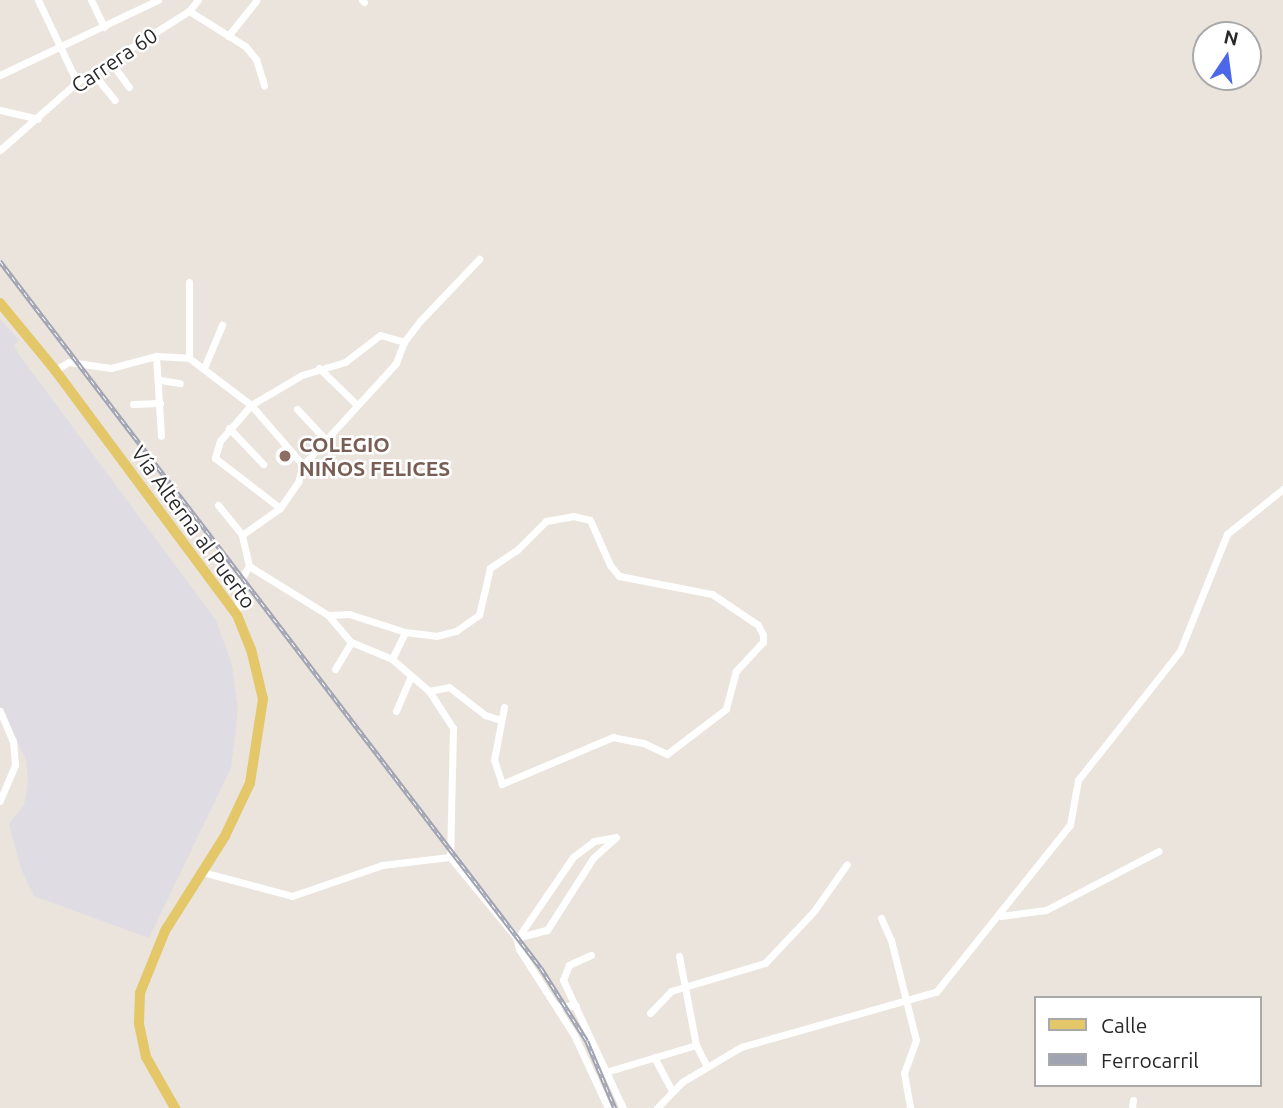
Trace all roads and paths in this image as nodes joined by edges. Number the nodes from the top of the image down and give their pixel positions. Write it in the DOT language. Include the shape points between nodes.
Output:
graph roads {
  1 [pos="38,0"];
  2 [pos="91,0"];
  3 [pos="158,0"];
  4 [pos="198,0"];
  5 [pos="256,1"];
  6 [pos="147,2"];
  7 [pos="189,11"];
  8 [pos="104,27"];
  9 [pos="228,36"];
  10 [pos="61,47"];
  11 [pos="110,61"];
  12 [pos="92,72"];
  13 [pos="0,75"];
  14 [pos="77,82"];
  15 [pos="264,86"];
  16 [pos="129,87"];
  17 [pos="115,100"];
  18 [pos="0,110"];
  19 [pos="38,119"];
  20 [pos="0,150"];
  21 [pos="479,259"];
  22 [pos="190,282"];
  23 [pos="0,303"];
  24 [pos="222,325"];
  25 [pos="404,342"];
  26 [pos="156,356"];
  27 [pos="189,358"];
  28 [pos="204,368"];
  29 [pos="319,368"];
  30 [pos="55,370"];
  31 [pos="160,380"];
  32 [pos="180,383"];
  33 [pos="160,403"];
  34 [pos="133,404"];
  35 [pos="356,404"];
  36 [pos="251,405"];
  37 [pos="297,409"];
  38 [pos="229,428"];
  39 [pos="161,436"];
  40 [pos="328,442"];
  41 [pos="263,464"];
  42 [pos="303,465"];
  43 [pos="1283,489"];
  44 [pos="218,505"];
  45 [pos="280,508"];
  46 [pos="243,535"];
  47 [pos="249,566"];
  48 [pos="236,615"];
  49 [pos="328,615"];
  50 [pos="405,632"];
  51 [pos="351,642"];
  52 [pos="392,659"];
  53 [pos="335,668"];
  54 [pos="411,676"];
  55 [pos="429,691"];
  56 [pos="504,707"];
  57 [pos="0,711"];
  58 [pos="396,711"];
  59 [pos="500,720"];
  60 [pos="0,801"];
  61 [pos="1159,851"];
  62 [pos="450,857"];
  63 [pos="847,864"];
  64 [pos="202,872"];
  65 [pos="1001,916"];
  66 [pos="881,918"];
  67 [pos="519,938"];
  68 [pos="591,955"];
  69 [pos="679,956"];
  70 [pos="685,986"];
  71 [pos="907,1000"];
  72 [pos="557,1006"];
  73 [pos="576,1006"];
  74 [pos="650,1013"];
  75 [pos="696,1045"];
  76 [pos="654,1057"];
  77 [pos="706,1065"];
  78 [pos="609,1071"];
  79 [pos="672,1091"];
  80 [pos="175,1108"];
  81 [pos="608,1108"];
  82 [pos="623,1108"];
  83 [pos="657,1108"];
  84 [pos="910,1108"];
  1 -- 10 [label="street"];
  2 -- 8 [label="street"];
  3 -- 6 [label="street"];
  4 -- 7 [label="street, Carrera 60"];
  5 -- 9 [label="street"];
  6 -- 8 [label="street"];
  7 -- 9 [label="street"];
  7 -- 11 [label="street, Carrera 60"];
  8 -- 10 [label="street"];
  9 -- 15 [label="street" via="256,59"];
  10 -- 13 [label="street"];
  10 -- 14 [label="street"];
  11 -- 12 [label="street, Carrera 60"];
  11 -- 16 [label="street"];
  12 -- 14 [label="street, Carrera 60"];
  12 -- 17 [label="street"];
  14 -- 19 [label="street, Carrera 60"];
  18 -- 19 [label="street"];
  19 -- 20 [label="street, Carrera 60"];
  21 -- 25 [label="street"];
  22 -- 27 [label="street"];
  23 -- 30 [label="main road, Vía Alterna al Puerto"];
  24 -- 28 [label="street"];
  25 -- 29 [label="street" via="380,335 345,362"];
  25 -- 35 [label="street" via="396,363"];
  26 -- 27 [label="street"];
  26 -- 30 [label="street" via="111,368 69,362"];
  26 -- 31 [label="street"];
  27 -- 28 [label="street"];
  28 -- 36 [label="street"];
  29 -- 35 [label="street"];
  29 -- 36 [label="street"];
  30 -- 48 [label="main road, Vía Alterna al Puerto"];
  31 -- 32 [label="street"];
  31 -- 33 [label="street"];
  33 -- 34 [label="street"];
  33 -- 39 [label="street"];
  35 -- 40 [label="street"];
  36 -- 38 [label="street"];
  36 -- 42 [label="street"];
  37 -- 40 [label="street"];
  38 -- 41 [label="street"];
  38 -- 45 [label="street" via="215,458"];
  40 -- 42 [label="street"];
  42 -- 45 [label="street" via="298,482"];
  43 -- 65 [label="street" via="1227,534 1180,652 1078,780 1069,825 1017,888"];
  44 -- 46 [label="street"];
  45 -- 46 [label="street"];
  46 -- 47 [label="street"];
  47 -- 48 [label="street" via="239,583"];
  47 -- 49 [label="street"];
  48 -- 64 [label="main road, Vía Alterna al Puerto" via="251,649 262,699 260,738 250,783"];
  49 -- 50 [label="street" via="349,614"];
  49 -- 51 [label="street"];
  50 -- 52 [label="street"];
  50 -- 59 [label="street" via="436,636 456,631 479,615 490,568 517,550 546,521 573,516 590,520 610,565 620,576 712,594 758,625 762,635 763,642 736,671 726,709 667,754 613,737 502,784 494,760"];
  51 -- 52 [label="street"];
  51 -- 53 [label="street"];
  52 -- 54 [label="street"];
  54 -- 55 [label="street"];
  54 -- 58 [label="street"];
  55 -- 59 [label="street" via="449,687 485,715"];
  55 -- 62 [label="street" via="453,728"];
  56 -- 59 [label="street"];
  57 -- 60 [label="street" via="13,741 15,765"];
  61 -- 65 [label="street" via="1046,910"];
  62 -- 64 [label="street" via="382,865 292,896"];
  62 -- 67 [label="street"];
  63 -- 70 [label="street" via="814,911 765,963"];
  64 -- 80 [label="main road, Vía Alterna al Puerto" via="147,967 140,993 139,1024 146,1057"];
  65 -- 71 [label="street" via="936,992"];
  66 -- 71 [label="street"];
  67 -- 67 [label="street" via="573,857 594,841 616,837 593,858 547,930"];
  67 -- 72 [label="street"];
  68 -- 73 [label="street" via="564,971 565,988"];
  69 -- 70 [label="street"];
  70 -- 74 [label="street" via="667,994"];
  70 -- 75 [label="street"];
  71 -- 77 [label="street" via="764,1039"];
  71 -- 84 [label="street" via="916,1040 904,1073"];
  72 -- 73 [label="street"];
  72 -- 81 [label="street"];
  73 -- 78 [label="street"];
  75 -- 76 [label="street"];
  75 -- 77 [label="street"];
  76 -- 78 [label="street"];
  76 -- 79 [label="street"];
  77 -- 79 [label="street"];
  78 -- 82 [label="street"];
  79 -- 83 [label="street"];
}
